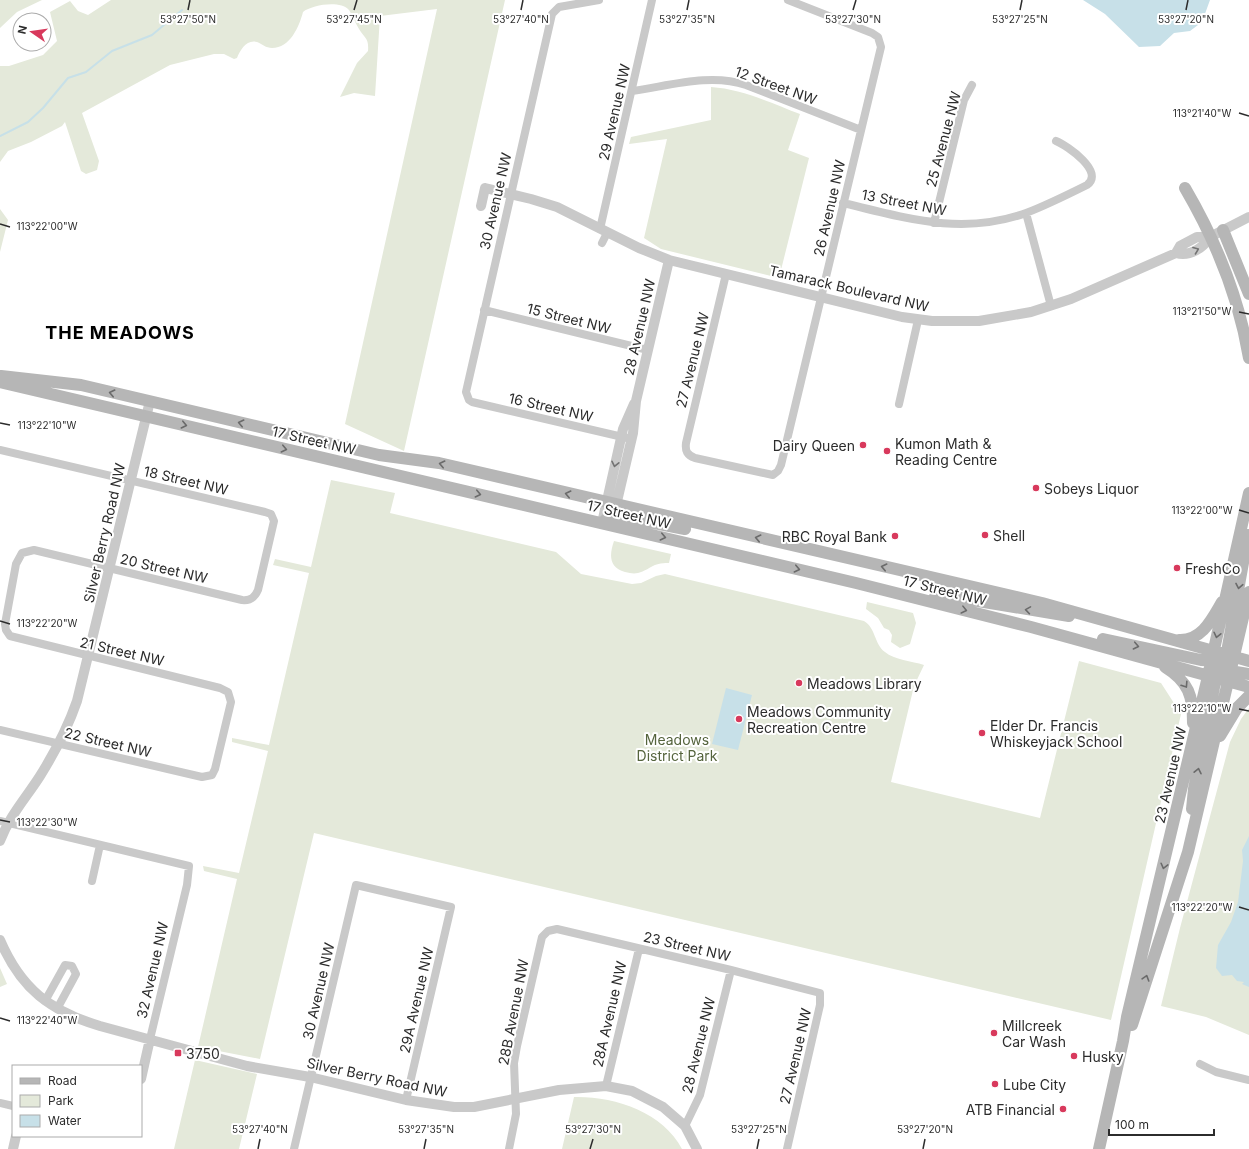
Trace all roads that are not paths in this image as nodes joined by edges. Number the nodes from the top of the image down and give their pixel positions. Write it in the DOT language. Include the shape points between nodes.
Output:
graph roads {
  1 [pos="599,0"];
  2 [pos="652,0"];
  3 [pos="788,0"];
  4 [pos="972,86"];
  5 [pos="632,91"];
  6 [pos="861,130"];
  7 [pos="1056,141"];
  8 [pos="1186,188"];
  9 [pos="510,194"];
  10 [pos="843,203"];
  11 [pos="481,206"];
  12 [pos="1026,213"];
  13 [pos="1249,217"];
  14 [pos="934,224"];
  15 [pos="1223,230"];
  16 [pos="604,231"];
  17 [pos="1210,237"];
  18 [pos="602,243"];
  19 [pos="669,260"];
  20 [pos="726,274"];
  21 [pos="1249,294"];
  22 [pos="821,297"];
  23 [pos="1051,306"];
  24 [pos="484,310"];
  25 [pos="1249,319"];
  26 [pos="918,320"];
  27 [pos="648,350"];
  28 [pos="1249,358"];
  29 [pos="0,376"];
  30 [pos="0,382"];
  31 [pos="467,398"];
  32 [pos="150,401"];
  33 [pos="636,401"];
  34 [pos="899,404"];
  35 [pos="146,416"];
  36 [pos="621,437"];
  37 [pos="631,440"];
  38 [pos="0,450"];
  39 [pos="776,474"];
  40 [pos="131,480"];
  41 [pos="1249,493"];
  42 [pos="1247,506"];
  43 [pos="610,514"];
  44 [pos="110,568"];
  45 [pos="1228,592"];
  46 [pos="1249,592"];
  47 [pos="253,598"];
  48 [pos="931,602"];
  49 [pos="1094,617"];
  50 [pos="1241,628"];
  51 [pos="1043,630"];
  52 [pos="7,634"];
  53 [pos="1172,640"];
  54 [pos="1249,642"];
  55 [pos="89,657"];
  56 [pos="1156,661"];
  57 [pos="1249,661"];
  58 [pos="1221,666"];
  59 [pos="1249,674"];
  60 [pos="1249,687"];
  61 [pos="1249,696"];
  62 [pos="0,730"];
  63 [pos="1193,742"];
  64 [pos="58,744"];
  65 [pos="1213,747"];
  66 [pos="210,776"];
  67 [pos="3,822"];
  68 [pos="0,841"];
  69 [pos="100,845"];
  70 [pos="1188,852"];
  71 [pos="92,881"];
  72 [pos="356,885"];
  73 [pos="548,931"];
  74 [pos="0,940"];
  75 [pos="638,949"];
  76 [pos="731,970"];
  77 [pos="820,993"];
  78 [pos="45,1001"];
  79 [pos="57,1009"];
  80 [pos="150,1039"];
  81 [pos="1124,1041"];
  82 [pos="1200,1064"];
  83 [pos="142,1075"];
  84 [pos="310,1077"];
  85 [pos="1249,1080"];
  86 [pos="606,1086"];
  87 [pos="406,1100"];
  88 [pos="515,1100"];
  89 [pos="0,1103"];
  90 [pos="12,1106"];
  91 [pos="685,1126"];
  92 [pos="16,1137"];
  93 [pos="13,1149"];
  94 [pos="294,1149"];
  95 [pos="509,1149"];
  96 [pos="697,1149"];
  97 [pos="787,1149"];
  98 [pos="1099,1149"];
  1 -- 9 [label="street, 30 Avenue NW" via="559,7 553,11"];
  2 -- 5 [label="street, 29 Avenue NW"];
  3 -- 6 [label="street, 26 Avenue NW" via="872,33 880,40 880,50"];
  4 -- 14 [label="street, 25 Avenue NW" via="964,100"];
  5 -- 6 [label="street, 12 Street NW" via="710,80 728,80"];
  5 -- 16 [label="street, 29 Avenue NW"];
  6 -- 10 [label="street, 26 Avenue NW"];
  7 -- 12 [label="street, 13 Street NW" via="1069,148 1090,169 1093,178 1087,185"];
  8 -- 17 [label="main road"];
  9 -- 11 [label="street, Tamarack Boulevard NW" via="486,188"];
  9 -- 16 [label="street, Tamarack Boulevard NW" via="557,207"];
  9 -- 24 [label="street, 30 Avenue NW"];
  10 -- 14 [label="street, 13 Street NW"];
  10 -- 22 [label="street, 26 Avenue NW"];
  12 -- 14 [label="street, 13 Street NW" via="985,223"];
  12 -- 23 [label="street"];
  13 -- 15 [label="street, Tamarack Boulevard NW"];
  15 -- 17 [label="street, Tamarack Boulevard NW"];
  15 -- 21 [label="main road"];
  16 -- 18 [label="street"];
  16 -- 19 [label="street, Tamarack Boulevard NW"];
  17 -- 23 [label="street, Tamarack Boulevard NW" via="1200,248 1184,255 1176,253"];
  17 -- 25 [label="main road" via="1219,242 1227,255"];
  17 -- 28 [label="main road" via="1232,288"];
  19 -- 20 [label="street, Tamarack Boulevard NW"];
  19 -- 27 [label="street, 28 Avenue NW"];
  20 -- 22 [label="street, Tamarack Boulevard NW"];
  20 -- 39 [label="street, 27 Avenue NW" via="686,452 695,458 767,475"];
  22 -- 26 [label="street, Tamarack Boulevard NW"];
  22 -- 39 [label="street, 26 Avenue NW" via="781,465"];
  23 -- 26 [label="street, Tamarack Boulevard NW" via="980,321"];
  24 -- 27 [label="street, 15 Street NW"];
  24 -- 31 [label="street, 30 Avenue NW" via="466,387"];
  26 -- 34 [label="street"];
  27 -- 33 [label="street, 28 Avenue NW"];
  32 -- 29 [label="main road, 17 Street NW, one-way" via="81,386"];
  30 -- 35 [label="main road, 17 Street NW"];
  31 -- 36 [label="street, 16 Street NW" via="472,402"];
  32 -- 35 [label="street, Silver Berry Road NW"];
  43 -- 32 [label="main road, 17 Street NW, one-way" via="433,462 379,455"];
  33 -- 36 [label="street, 28 Avenue NW"];
  33 -- 37 [label="street, 28 Avenue NW" via="636,418"];
  35 -- 40 [label="street, Silver Berry Road NW"];
  35 -- 43 [label="main road, 17 Street NW, one-way"];
  36 -- 37 [label="street, 16 Street NW"];
  36 -- 43 [label="street, 28 Avenue NW, one-way"];
  37 -- 43 [label="street, 28 Avenue NW"];
  38 -- 40 [label="street, 18 Street NW"];
  40 -- 44 [label="street, Silver Berry Road NW"];
  40 -- 47 [label="street, 18 Street NW" via="265,512 272,516 273,525 258,590"];
  41 -- 42 [label="main road, 23 Avenue NW"];
  42 -- 45 [label="main road, 23 Avenue NW"];
  42 -- 58 [label="main road, one-way" via="1247,541"];
  43 -- 48 [label="main road, 17 Street NW, one-way"];
  49 -- 43 [label="main road, 17 Street NW, one-way" via="739,534"];
  44 -- 47 [label="street, 20 Street NW" via="242,600"];
  44 -- 52 [label="street, 20 Street NW" via="34,550 22,553 16,564 5,624"];
  44 -- 55 [label="street, Silver Berry Road NW"];
  45 -- 53 [label="main road" via="1200,634 1186,640"];
  45 -- 58 [label="main road, 23 Avenue NW, one-way"];
  46 -- 50 [label="main road, 23 Avenue NW"];
  49 -- 48 [label="main road, one-way" via="1059,616 940,595 935,596"];
  48 -- 51 [label="main road, 17 Street NW, one-way"];
  49 -- 53 [label="main road, 17 Street NW"];
  50 -- 54 [label="main road"];
  50 -- 58 [label="main road, 23 Avenue NW"];
  51 -- 56 [label="main road, 17 Street NW"];
  51 -- 58 [label="main road, one-way" via="1078,633"];
  52 -- 55 [label="street, 21 Street NW" via="16,639"];
  53 -- 58 [label="main road, 17 Street NW"];
  55 -- 64 [label="street, Silver Berry Road NW" via="73,712"];
  55 -- 66 [label="street, 21 Street NW" via="220,688 230,694 231,702 216,769"];
  56 -- 58 [label="main road, 17 Street NW"];
  56 -- 63 [label="main road, one-way" via="1179,676 1189,691 1194,722"];
  57 -- 58 [label="main road, 17 Street NW"];
  58 -- 59 [label="main road"];
  58 -- 60 [label="main road, 17 Street NW"];
  58 -- 63 [label="main road, 23 Avenue NW"];
  58 -- 65 [label="main road, 23 Avenue NW"];
  70 -- 58 [label="main road, one-way" via="1194,789"];
  61 -- 65 [label="main road" via="1237,708"];
  62 -- 64 [label="street, 22 Street NW"];
  63 -- 81 [label="main road, 23 Avenue NW, one-way" via="1127,1017"];
  64 -- 66 [label="street, 22 Street NW" via="202,777"];
  64 -- 67 [label="street, Silver Berry Road NW" via="40,776"];
  65 -- 70 [label="main road, 23 Avenue NW"];
  67 -- 68 [label="street, Silver Berry Road NW"];
  67 -- 69 [label="street"];
  69 -- 71 [label="street"];
  69 -- 80 [label="street, 32 Avenue NW" via="184,863 190,867"];
  81 -- 70 [label="main road, 23 Avenue NW, one-way" via="1135,1020"];
  72 -- 84 [label="street, 30 Avenue NW"];
  72 -- 87 [label="street, 29A Avenue NW" via="451,907"];
  73 -- 75 [label="street, 23 Street NW" via="557,929"];
  73 -- 88 [label="street, 28B Avenue NW" via="542,937 517,1046 514,1063"];
  74 -- 78 [label="street, Silver Berry Road NW" via="18,975"];
  75 -- 76 [label="street, 23 Street NW"];
  75 -- 86 [label="street, 28A Avenue NW"];
  76 -- 77 [label="street, 23 Street NW"];
  76 -- 91 [label="street, 28 Avenue NW" via="700,1095"];
  77 -- 97 [label="street, 27 Avenue NW" via="820,1005"];
  78 -- 79 [label="street, Silver Berry Road NW"];
  78 -- 79 [label="street" via="64,965 72,966 76,974"];
  79 -- 80 [label="street, Silver Berry Road NW" via="87,1022"];
  80 -- 83 [label="street, 32 Avenue NW"];
  80 -- 84 [label="street, Silver Berry Road NW" via="247,1066"];
  81 -- 98 [label="main road, 23 Avenue NW"];
  82 -- 85 [label="street" via="1216,1072"];
  84 -- 87 [label="street, Silver Berry Road NW"];
  84 -- 94 [label="street, 30 Avenue NW"];
  86 -- 88 [label="street, Silver Berry Road NW" via="559,1090"];
  86 -- 91 [label="street, Silver Berry Road NW" via="632,1091 663,1107"];
  87 -- 88 [label="street, Silver Berry Road NW" via="454,1107 474,1107"];
  88 -- 95 [label="street, 28B Avenue NW" via="514,1127"];
  89 -- 90 [label="street"];
  91 -- 96 [label="street, Silver Berry Road NW"];
  92 -- 93 [label="street"];
}
